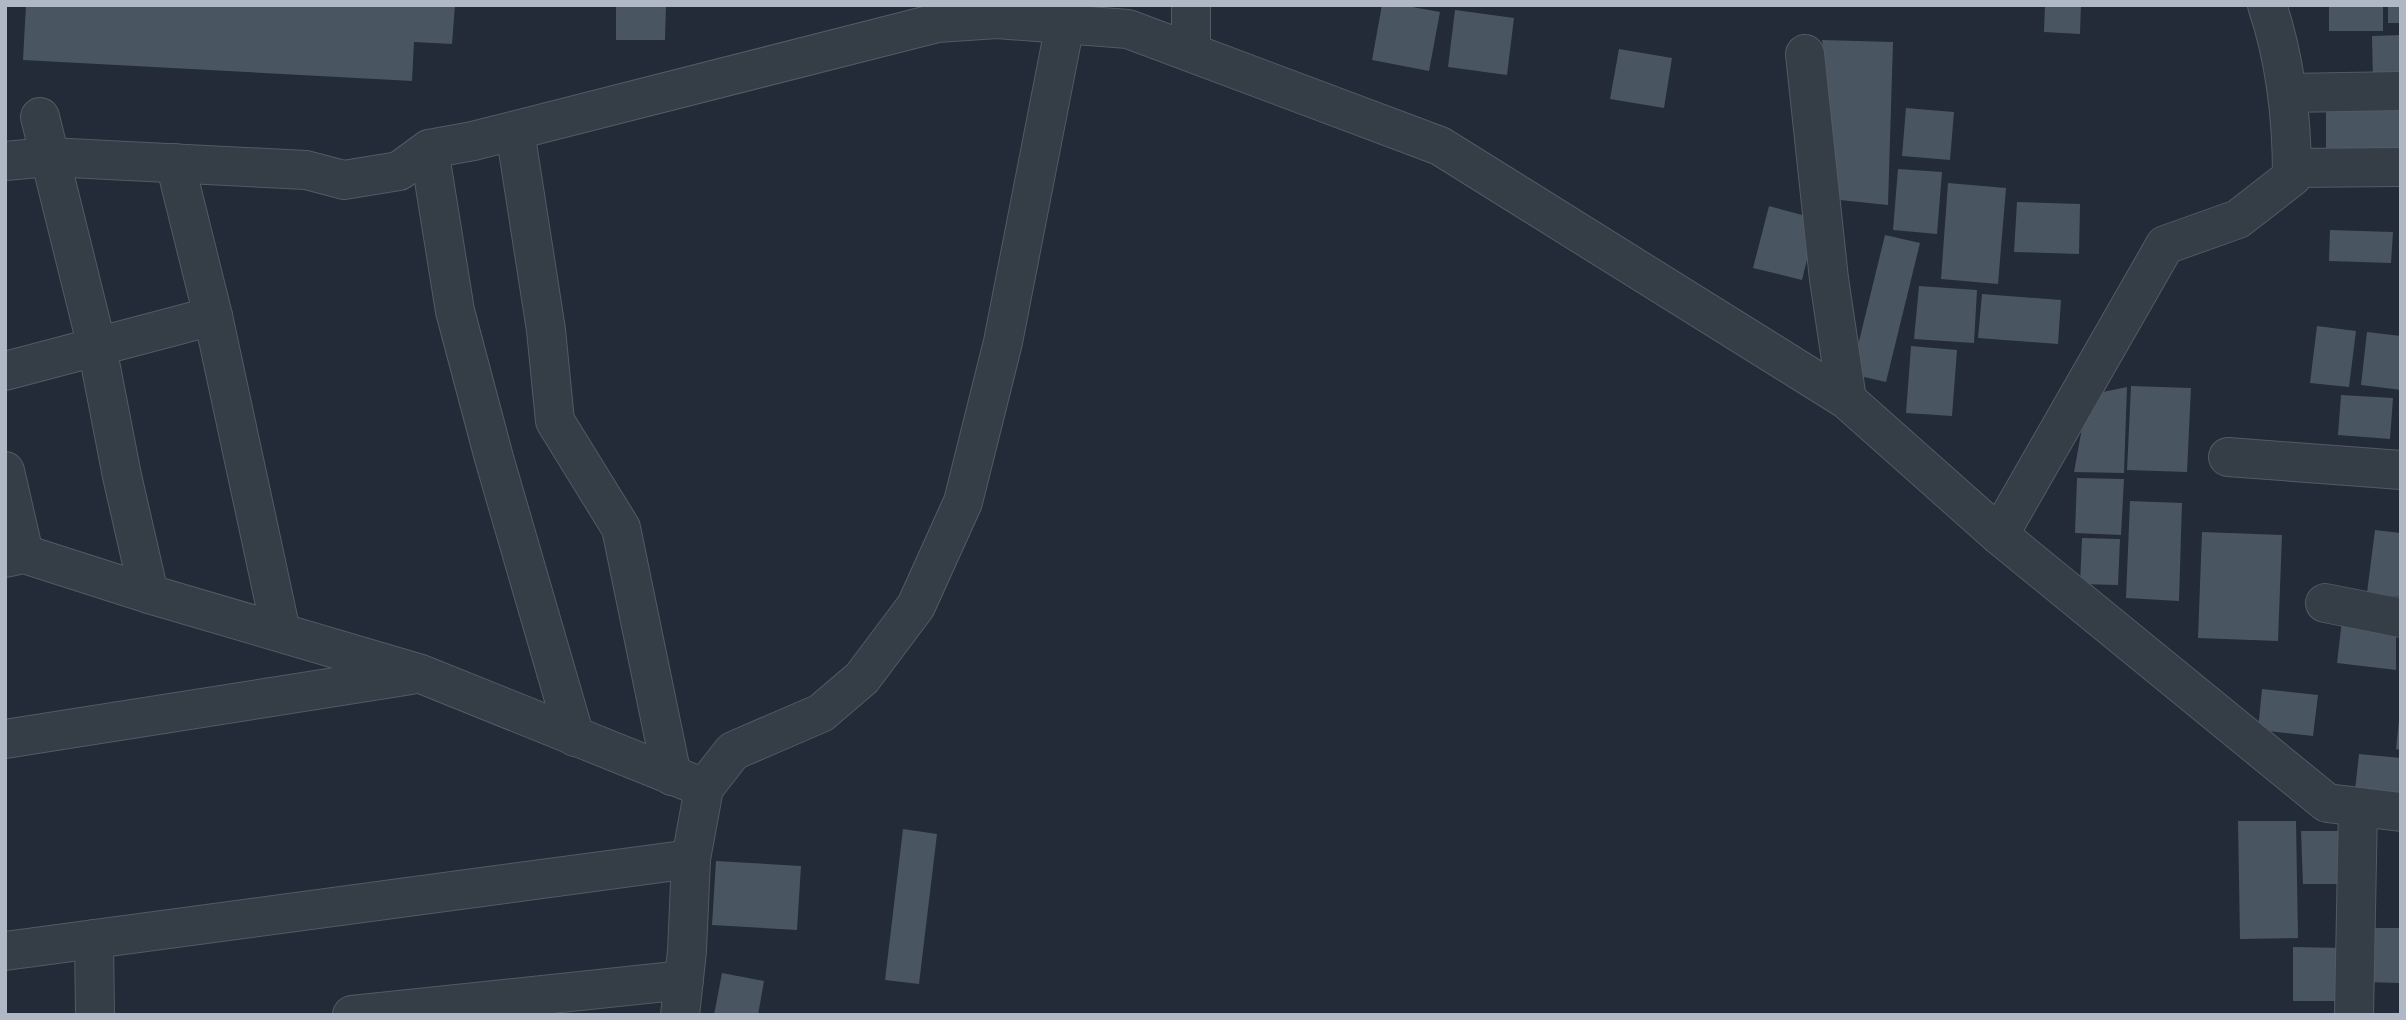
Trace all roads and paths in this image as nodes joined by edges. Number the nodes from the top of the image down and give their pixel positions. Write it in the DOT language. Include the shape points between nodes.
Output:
graph roads {
  1 [pos="1191,5"];
  2 [pos="2267,5"];
  3 [pos="1065,24"];
  4 [pos="1191,51"];
  5 [pos="1805,54"];
  6 [pos="2401,91"];
  7 [pos="2288,93"];
  8 [pos="40,117"];
  9 [pos="515,131"];
  10 [pos="429,149"];
  11 [pos="49,157"];
  12 [pos="5,161"];
  13 [pos="175,163"];
  14 [pos="2401,167"];
  15 [pos="2292,168"];
  16 [pos="214,316"];
  17 [pos="97,347"];
  18 [pos="5,371"];
  19 [pos="1847,400"];
  20 [pos="2228,457"];
  21 [pos="2401,470"];
  22 [pos="5,471"];
  23 [pos="1999,535"];
  24 [pos="11,549"];
  25 [pos="149,594"];
  26 [pos="2325,604"];
  27 [pos="2401,618"];
  28 [pos="281,632"];
  29 [pos="421,674"];
  30 [pos="575,737"];
  31 [pos="5,739"];
  32 [pos="688,782"];
  33 [pos="2358,807"];
  34 [pos="2401,812"];
  35 [pos="691,859"];
  36 [pos="94,939"];
  37 [pos="5,951"];
  38 [pos="682,997"];
  39 [pos="489,1007"];
  40 [pos="95,1015"];
  41 [pos="352,1015"];
  42 [pos="2354,1015"];
  1 -- 4 [label="street"];
  2 -- 7 [label="street"];
  3 -- 4 [label="street" via="1128,29"];
  3 -- 9 [label="street" via="997,19 937,23"];
  3 -- 32 [label="street" via="1003,342 963,502 916,606 862,678 821,713 733,751"];
  4 -- 19 [label="street" via="1440,146"];
  5 -- 19 [label="street"];
  6 -- 7 [label="street"];
  7 -- 15 [label="street"];
  8 -- 11 [label="street"];
  9 -- 10 [label="street"];
  9 -- 32 [label="street" via="546,330 555,421 621,528"];
  10 -- 13 [label="street" via="399,172 344,180 306,170"];
  10 -- 30 [label="street" via="455,311"];
  11 -- 12 [label="street"];
  11 -- 13 [label="street"];
  11 -- 17 [label="street"];
  13 -- 16 [label="street"];
  14 -- 15 [label="street"];
  15 -- 23 [label="street" via="2292,177 2238,219 2165,245"];
  16 -- 17 [label="street"];
  16 -- 28 [label="street"];
  17 -- 18 [label="street"];
  17 -- 25 [label="street"];
  19 -- 23 [label="street"];
  20 -- 21 [label="street"];
  22 -- 24 [label="street"];
  23 -- 33 [label="street" via="2327,803"];
  24 -- 25 [label="street"];
  25 -- 28 [label="street"];
  26 -- 27 [label="street"];
  28 -- 29 [label="street"];
  29 -- 30 [label="street"];
  29 -- 31 [label="street"];
  30 -- 32 [label="street"];
  32 -- 35 [label="street"];
  33 -- 34 [label="street"];
  33 -- 42 [label="street"];
  35 -- 36 [label="street"];
  35 -- 38 [label="street"];
  36 -- 37 [label="street"];
  36 -- 40 [label="street"];
  38 -- 39 [label="street"];
  39 -- 41 [label="street"];
}
